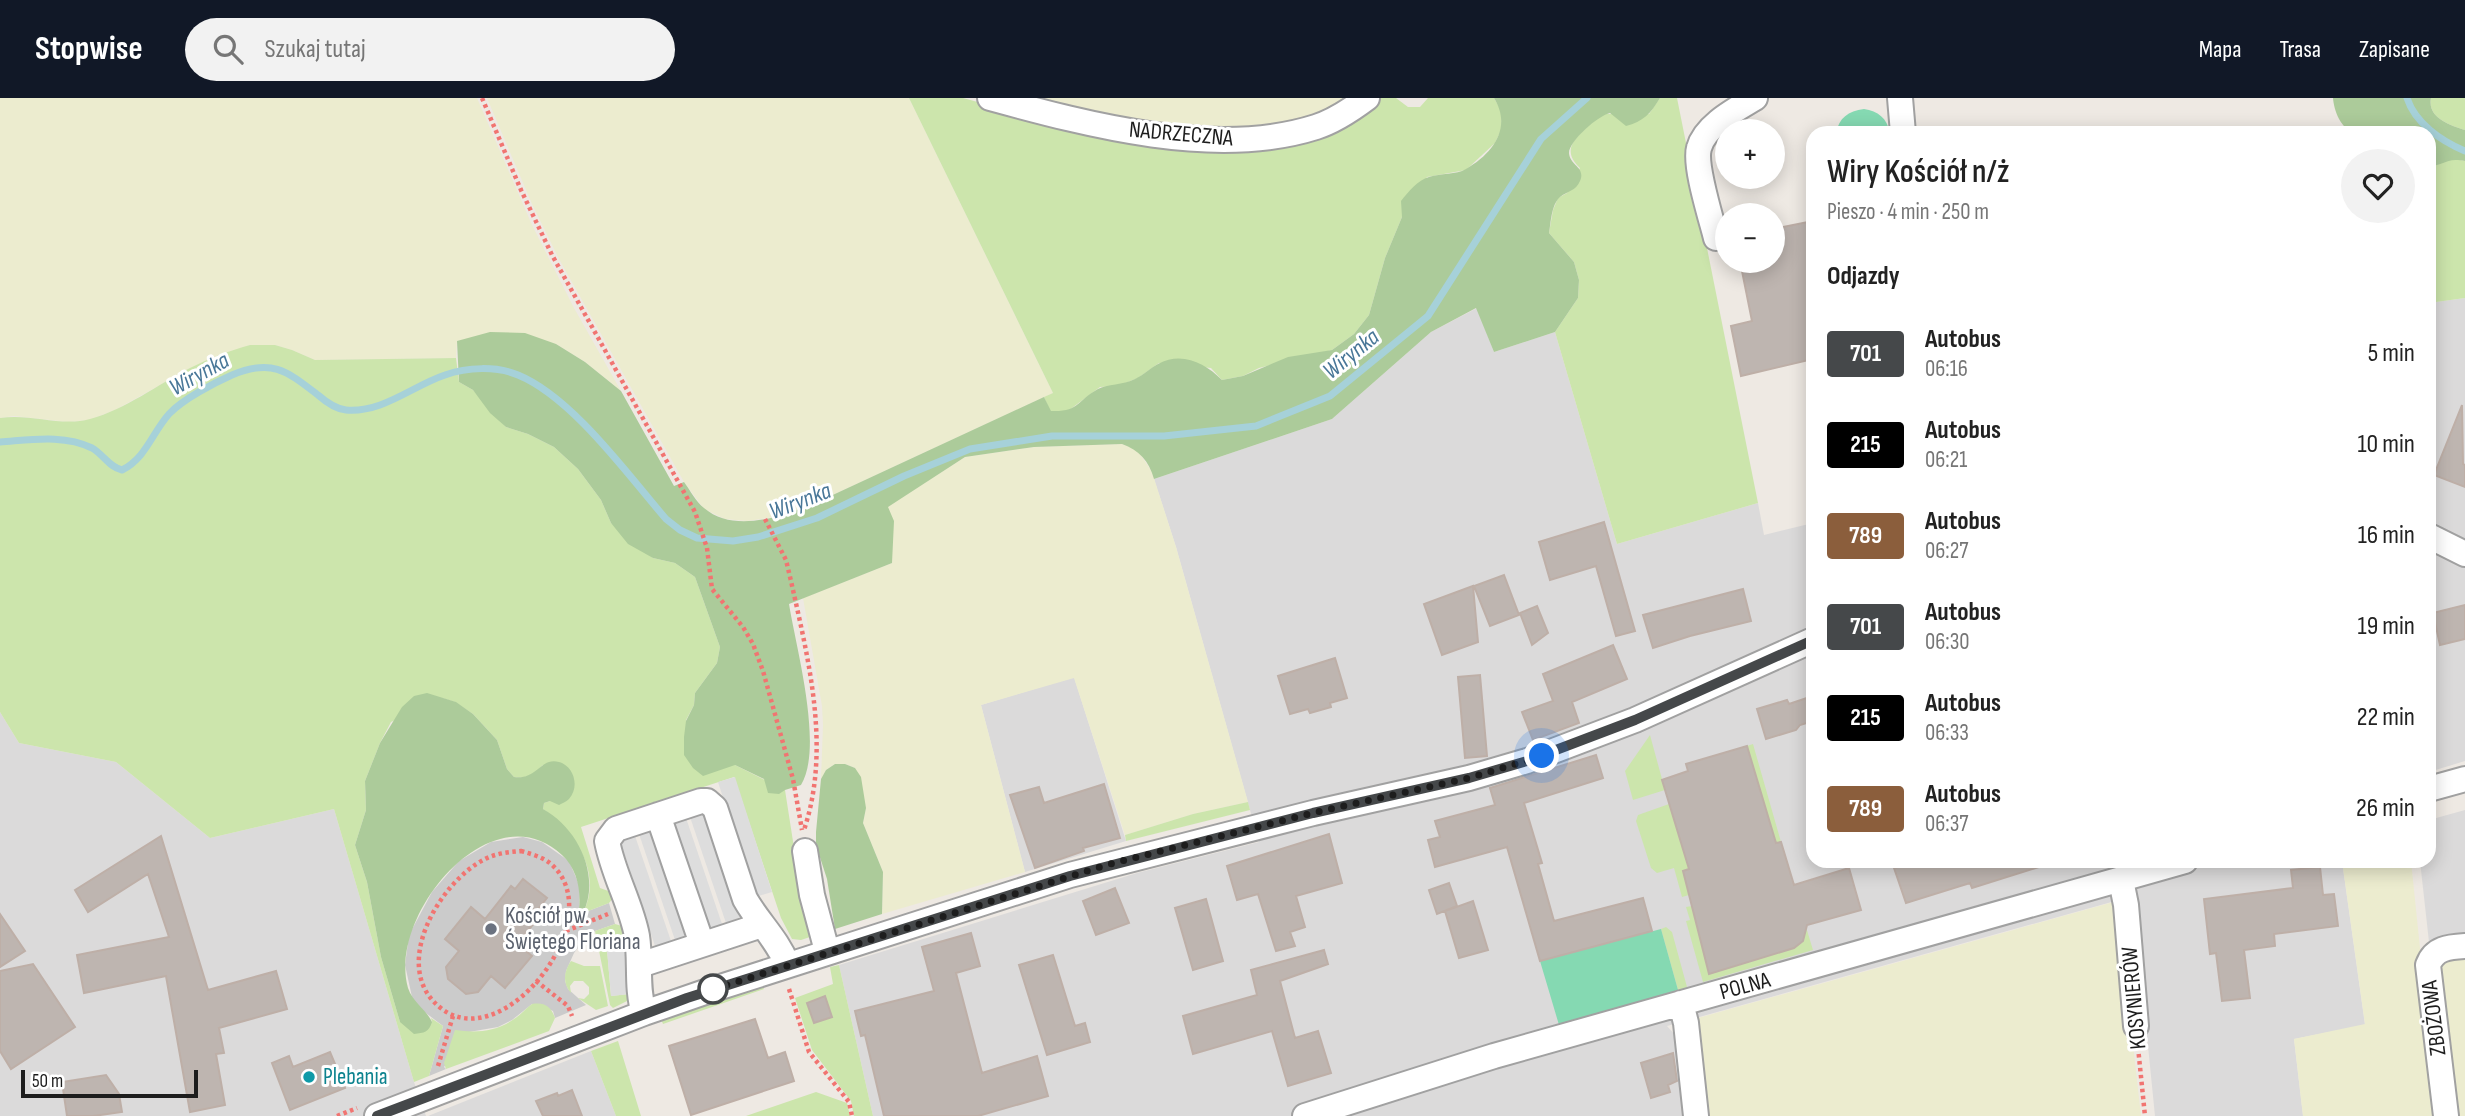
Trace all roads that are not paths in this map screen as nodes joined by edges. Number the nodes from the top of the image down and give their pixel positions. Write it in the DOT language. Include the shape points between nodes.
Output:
graph roads {
  1 [pos="990,98"];
  2 [pos="1367,98"];
  3 [pos="1755,98"];
  4 [pos="1900,98"];
  5 [pos="1902,126"];
  6 [pos="1715,234"];
  7 [pos="2436,540"];
  8 [pos="2465,554"];
  9 [pos="1806,643"];
  10 [pos="2465,779"];
  11 [pos="2436,787"];
  12 [pos="658,814"];
  13 [pos="805,850"];
  14 [pos="2161,868"];
  15 [pos="2121,880"];
  16 [pos="762,925"];
  17 [pos="702,944"];
  18 [pos="2465,946"];
  19 [pos="827,951"];
  20 [pos="640,965"];
  21 [pos="787,974"];
  22 [pos="1681,1003"];
  23 [pos="644,1013"];
  24 [pos="2136,1026"];
  25 [pos="1333,1112"];
  26 [pos="377,1116"];
  27 [pos="1306,1116"];
  28 [pos="1696,1116"];
  29 [pos="2446,1116"];
  1 -- 2 [label="street, NADRZECZNA" via="1092,124 1219,140 1287,135 1347,113"];
  3 -- 6 [label="street" via="1713,128 1699,148"];
  4 -- 5 [label="street"];
  7 -- 8 [label="street"];
  9 -- 19 [label="street" via="1635,720 1527,761 1134,858"];
  10 -- 11 [label="street"];
  12 -- 16 [label="street" via="701,801 715,808 745,899"];
  12 -- 17 [label="street"];
  12 -- 20 [label="street" via="617,829 607,841 637,936"];
  13 -- 19 [label="street"];
  14 -- 15 [label="street, POLNA"];
  15 -- 22 [label="street, POLNA"];
  15 -- 24 [label="street, KOSYNIERÓW"];
  16 -- 17 [label="street"];
  16 -- 21 [label="street" via="780,948"];
  17 -- 20 [label="street"];
  18 -- 29 [label="street, ZBOŻOWA" via="2437,951 2428,965"];
  19 -- 21 [label="street"];
  20 -- 23 [label="street" via="638,988"];
  21 -- 23 [label="street"];
  22 -- 25 [label="street, POLNA" via="1494,1056"];
  22 -- 28 [label="street"];
  23 -- 26 [label="street"];
  25 -- 27 [label="street, POLNA"];
}
